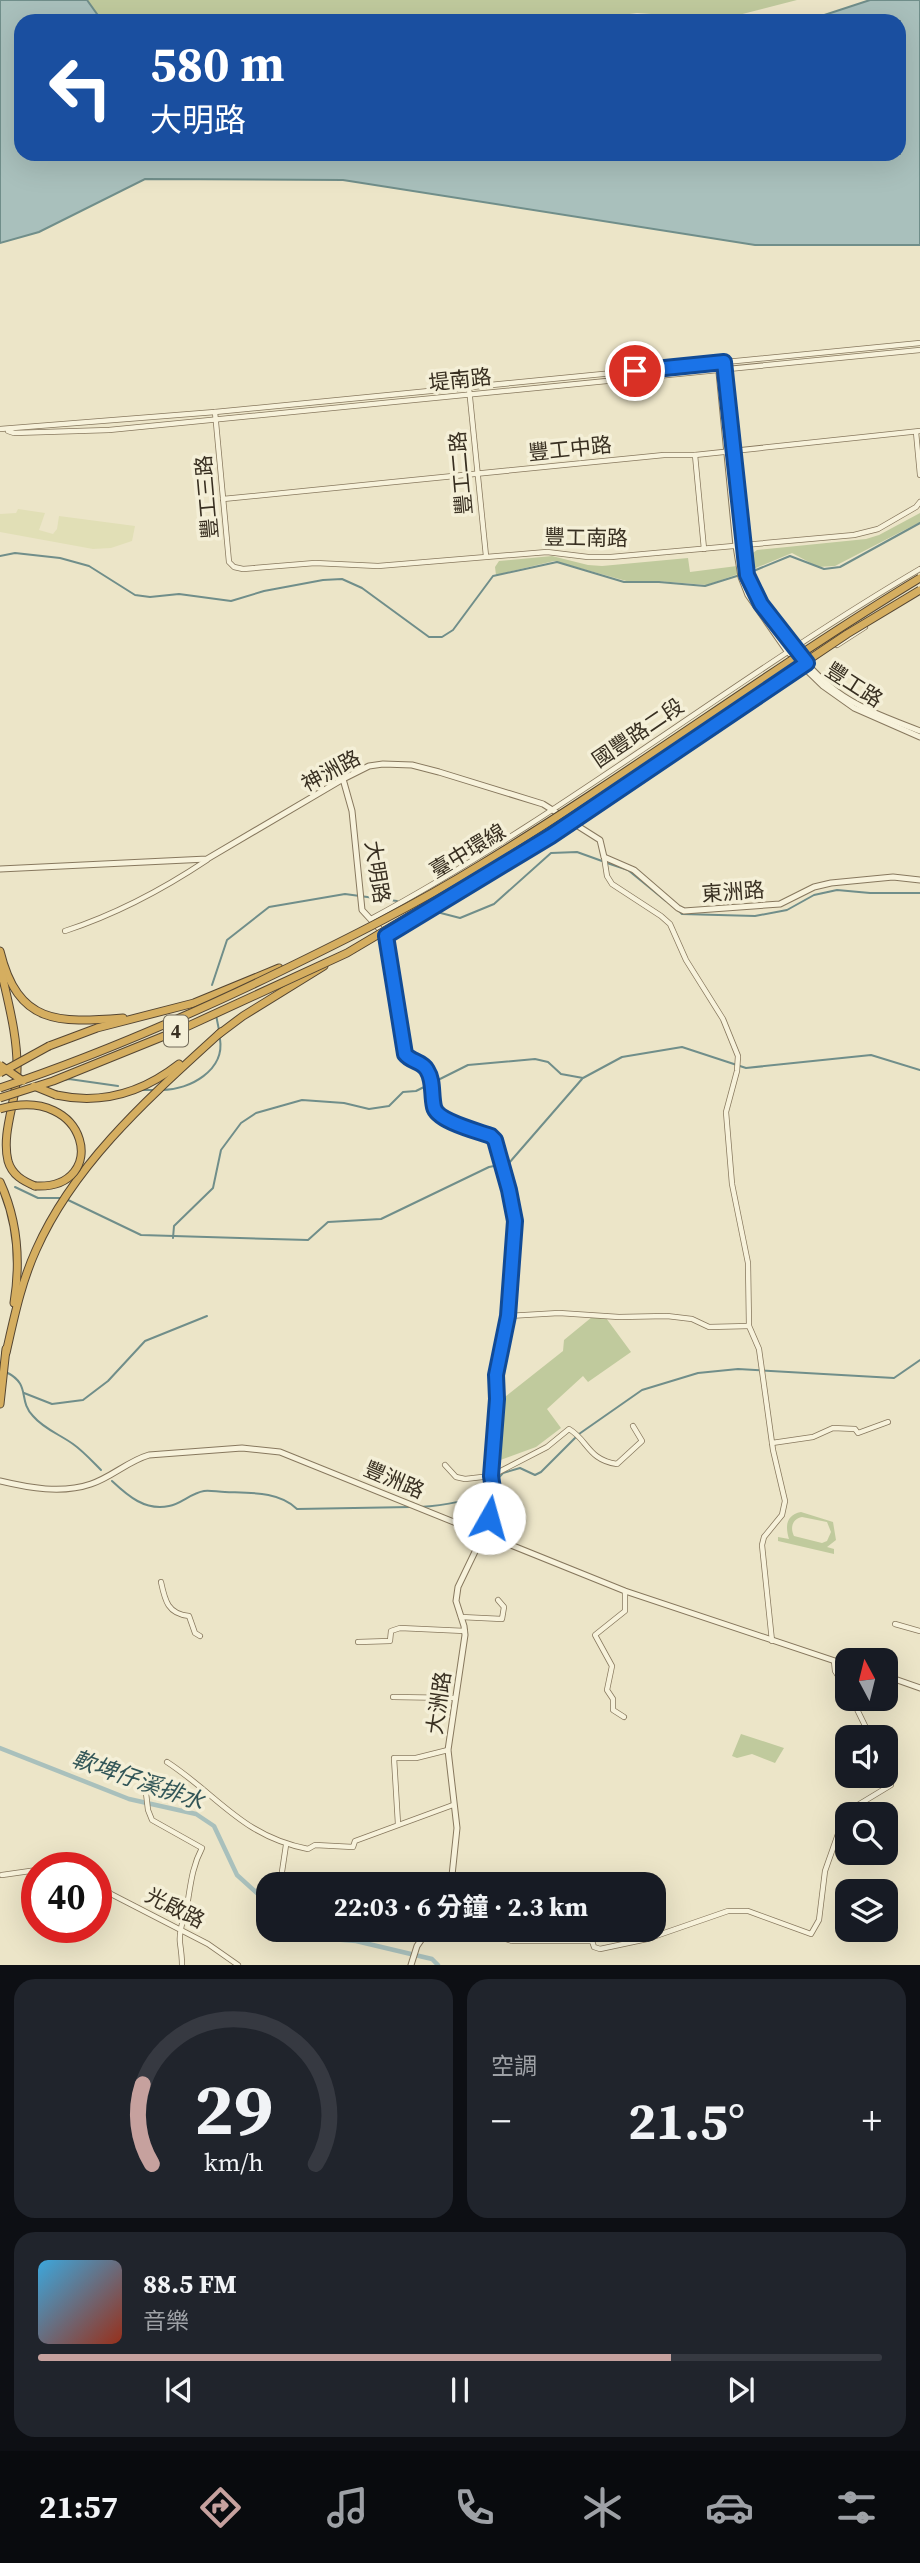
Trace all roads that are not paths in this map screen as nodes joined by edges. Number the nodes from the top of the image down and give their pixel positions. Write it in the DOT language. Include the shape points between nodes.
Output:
graph roads {
  1 [pos="920,343"];
  2 [pos="920,350"];
  3 [pos="721,362"];
  4 [pos="722,370"];
  5 [pos="469,388"];
  6 [pos="470,395"];
  7 [pos="215,412"];
  8 [pos="216,419"];
  9 [pos="2,429"];
  10 [pos="918,431"];
  11 [pos="730,450"];
  12 [pos="695,456"];
  13 [pos="477,475"];
  14 [pos="920,475"];
  15 [pos="223,499"];
  16 [pos="920,502"];
  17 [pos="740,545"];
  18 [pos="704,548"];
  19 [pos="486,556"];
  20 [pos="243,569"];
  21 [pos="920,569"];
  22 [pos="920,578"];
  23 [pos="920,592"];
  24 [pos="790,649"];
  25 [pos="804,665"];
  26 [pos="920,731"];
  27 [pos="920,737"];
  28 [pos="343,779"];
  29 [pos="553,809"];
  30 [pos="573,822"];
  31 [pos="604,857"];
  32 [pos="208,859"];
  33 [pos="0,867"];
  34 [pos="920,880"];
  35 [pos="371,919"];
  36 [pos="65,931"];
  37 [pos="386,936"];
  38 [pos="336,944"];
  39 [pos="0,951"];
  40 [pos="347,953"];
  41 [pos="0,965"];
  42 [pos="194,1003"];
  43 [pos="221,1032"];
  44 [pos="0,1065"];
  45 [pos="0,1073"];
  46 [pos="0,1088"];
  47 [pos="0,1098"];
  48 [pos="0,1109"];
  49 [pos="0,1182"];
  50 [pos="20,1284"];
  51 [pos="508,1316"];
  52 [pos="749,1326"];
  53 [pos="0,1404"];
  54 [pos="888,1422"];
  55 [pos="633,1426"];
  56 [pos="772,1443"];
  57 [pos="446,1465"];
  58 [pos="491,1476"];
  59 [pos="0,1481"];
  60 [pos="484,1534"];
  61 [pos="162,1582"];
  62 [pos="625,1591"];
  63 [pos="498,1600"];
  64 [pos="461,1617"];
  65 [pos="895,1624"];
  66 [pos="465,1630"];
  67 [pos="920,1631"];
  68 [pos="200,1636"];
  69 [pos="772,1641"];
  70 [pos="358,1642"];
  71 [pos="834,1661"];
  72 [pos="835,1671"];
  73 [pos="898,1680"];
  74 [pos="920,1688"];
  75 [pos="393,1697"];
  76 [pos="454,1698"];
  77 [pos="624,1717"];
  78 [pos="448,1750"];
  79 [pos="167,1762"];
  80 [pos="886,1788"];
  81 [pos="146,1793"];
  82 [pos="453,1805"];
  83 [pos="398,1825"];
  84 [pos="286,1845"];
  85 [pos="21,1872"];
  86 [pos="282,1872"];
  87 [pos="453,1872"];
  88 [pos="2,1875"];
  89 [pos="112,1895"];
  90 [pos="182,1930"];
  91 [pos="666,1933"];
  92 [pos="420,1942"];
  93 [pos="592,1942"];
  94 [pos="633,1942"];
  95 [pos="412,1962"];
  96 [pos="182,1965"];
  97 [pos="239,1965"];
  1 -- 3 [label="street, 堤南路"];
  2 -- 4 [label="street, 堤南路"];
  3 -- 4 [label="street, 豐工路"];
  3 -- 5 [label="street, 堤南路"];
  4 -- 6 [label="street, 堤南路"];
  4 -- 11 [label="street, 豐工路"];
  5 -- 6 [label="street, 豐工二路"];
  5 -- 7 [label="street, 堤南路"];
  6 -- 8 [label="street, 堤南路"];
  6 -- 13 [label="street, 豐工二路"];
  7 -- 8 [label="street, 豐工三路"];
  7 -- 9 [label="street, 堤南路"];
  8 -- 9 [label="street, 堤南路" via="79,431 14,433"];
  8 -- 15 [label="street, 豐工三路"];
  10 -- 11 [label="street, 豐工中路"];
  10 -- 14 [label="street"];
  11 -- 12 [label="street, 豐工中路"];
  11 -- 17 [label="street, 豐工路"];
  12 -- 13 [label="street, 豐工中路" via="664,455"];
  12 -- 18 [label="street"];
  13 -- 15 [label="street, 豐工中路"];
  13 -- 19 [label="street, 豐工二路"];
  15 -- 20 [label="street, 豐工三路" via="229,562"];
  16 -- 17 [label="street, 豐工南路" via="868,532"];
  17 -- 18 [label="street, 豐工南路"];
  17 -- 24 [label="street, 豐工路" via="748,595"];
  18 -- 19 [label="street, 豐工南路" via="597,558 561,552"];
  19 -- 20 [label="street, 豐工南路" via="378,566 315,563"];
  21 -- 24 [label="street, 國豐路二段"];
  22 -- 38 [label="highway, 臺中環線 / 4, bridge" via="481,865"];
  23 -- 25 [label="street"];
  23 -- 40 [label="highway, 臺中環線 / 4, bridge" via="847,634 558,828"];
  24 -- 25 [label="street, 豐工路"];
  24 -- 29 [label="street, 國豐路二段"];
  25 -- 26 [label="street, 豐工路" via="838,692"];
  25 -- 27 [label="street, 豐工路" via="822,686 854,708"];
  25 -- 30 [label="street"];
  28 -- 29 [label="street, 神洲路" via="369,766 412,765"];
  28 -- 32 [label="street, 神洲路"];
  28 -- 35 [label="street, 大明路" via="352,811 362,910"];
  29 -- 30 [label="street, 神洲路"];
  29 -- 35 [label="street, 國豐路二段"];
  30 -- 31 [label="street, 神洲路" via="600,840"];
  30 -- 37 [label="street"];
  31 -- 34 [label="street, 東洲路" via="634,870 678,908 691,911 779,904 831,883 893,877"];
  31 -- 52 [label="street" via="612,884 670,924 737,1051 726,1124 748,1263"];
  32 -- 33 [label="street, 神洲路"];
  32 -- 36 [label="street" via="138,902"];
  35 -- 37 [label="street, 大明路"];
  37 -- 51 [label="street" via="405,1054 427,1070 434,1110 445,1119 491,1136 497,1144 515,1221"];
  38 -- 42 [label="highway, bridge"];
  38 -- 46 [label="highway, 臺中環線 / 4, bridge" via="181,1019"];
  39 -- 42 [label="highway" via="21,997 54,1019 128,1018"];
  40 -- 43 [label="highway, bridge"];
  40 -- 47 [label="highway, 臺中環線 / 4, bridge" via="184,1028"];
  41 -- 48 [label="highway, bridge" via="18,1072 7,1153 13,1171 25,1182 44,1186 63,1181 75,1169 82,1154 79,1134 67,1118 30,1104"];
  42 -- 45 [label="highway, bridge" via="75,1035"];
  43 -- 44 [label="highway, bridge" via="154,1082 114,1097 82,1100 56,1095"];
  43 -- 50 [label="highway" via="148,1098 83,1172 46,1229"];
  49 -- 50 [label="highway" via="16,1236"];
  50 -- 53 [label="highway"];
  51 -- 52 [label="street" via="667,1316 709,1326"];
  51 -- 58 [label="street" via="496,1375"];
  52 -- 56 [label="street" via="759,1349"];
  54 -- 56 [label="street" via="858,1433 833,1428 813,1437"];
  55 -- 58 [label="street" via="642,1441 617,1464 589,1450 569,1429 547,1447"];
  56 -- 69 [label="street" via="785,1504 762,1545"];
  57 -- 58 [label="street" via="456,1477"];
  58 -- 60 [label="street" via="496,1508"];
  59 -- 60 [label="street, 豐洲路" via="52,1490 77,1488 149,1455 261,1449 299,1458"];
  60 -- 62 [label="street, 豐洲路"];
  60 -- 64 [label="street, 大洲路" via="456,1592"];
  61 -- 68 [label="street" via="172,1610 189,1616"];
  62 -- 69 [label="street, 豐洲路"];
  62 -- 77 [label="street" via="625,1611 595,1635 612,1666 607,1690 614,1710"];
  63 -- 64 [label="street" via="504,1607 500,1620"];
  64 -- 66 [label="street, 大洲路"];
  65 -- 67 [label="street"];
  66 -- 70 [label="street" via="400,1628 391,1631 390,1641"];
  66 -- 76 [label="street, 大洲路"];
  69 -- 71 [label="street, 豐洲路"];
  71 -- 72 [label="street"];
  73 -- 74 [label="street"];
  75 -- 76 [label="street"];
  76 -- 78 [label="street, 大洲路"];
  78 -- 82 [label="street, 大洲路"];
  78 -- 83 [label="street" via="394,1758"];
  79 -- 84 [label="street" via="226,1810"];
  80 -- 91 [label="street" via="844,1817 825,1871 819,1920 811,1934 742,1910"];
  81 -- 90 [label="street" via="152,1819 202,1848 188,1888"];
  82 -- 83 [label="street"];
  82 -- 87 [label="street, 大洲路" via="457,1838"];
  83 -- 84 [label="street" via="355,1841 353,1847"];
  84 -- 86 [label="street"];
  85 -- 88 [label="street"];
  89 -- 90 [label="street, 光啟路"];
  90 -- 96 [label="street"];
  90 -- 97 [label="street, 光啟路"];
  92 -- 95 [label="street"];
  93 -- 94 [label="street" via="600,1949"];
}
